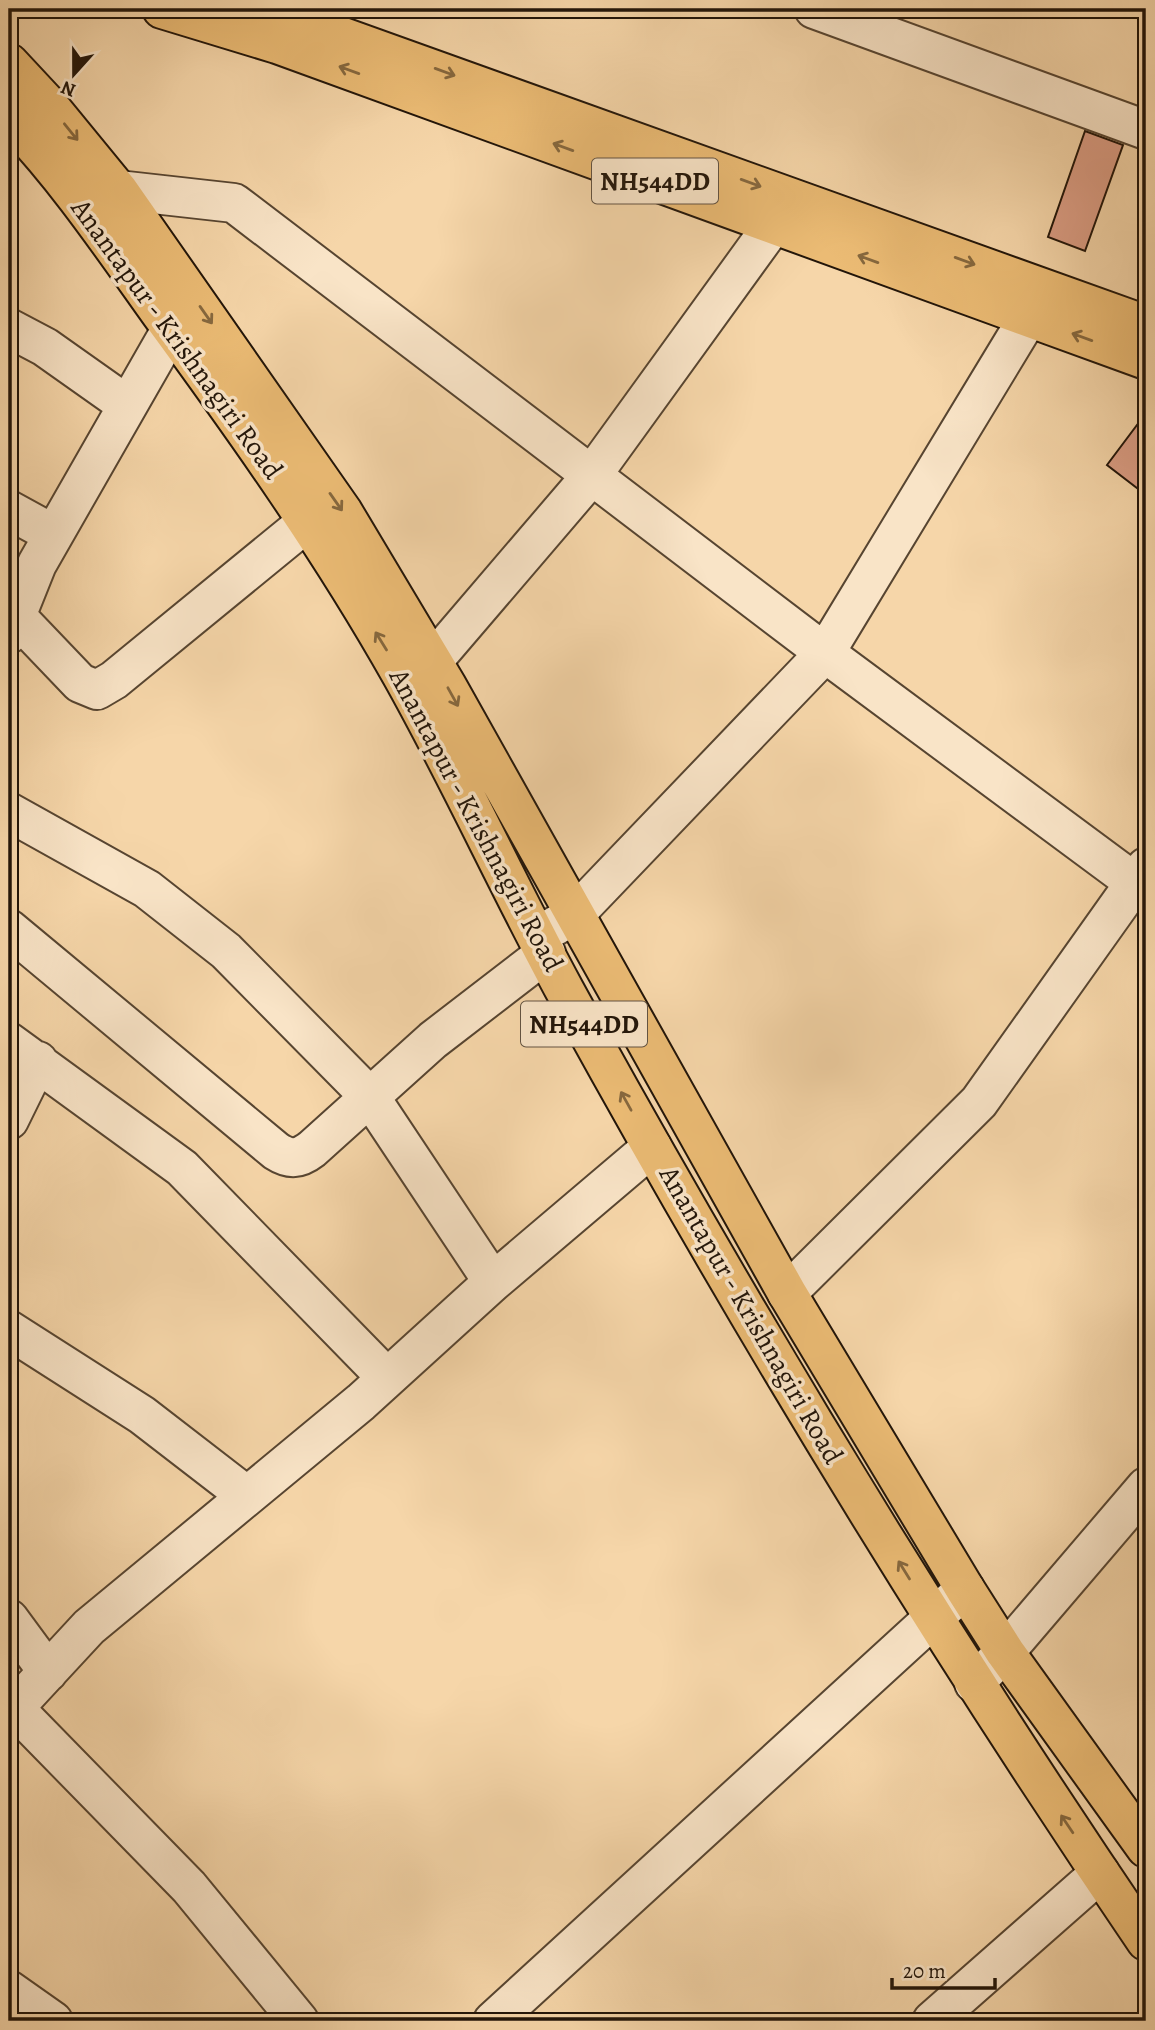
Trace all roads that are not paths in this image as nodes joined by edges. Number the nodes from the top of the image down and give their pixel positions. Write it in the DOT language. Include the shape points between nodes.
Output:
graph roads {
  1 [pos="162,9"];
  2 [pos="814,9"];
  3 [pos="283,11"];
  4 [pos="9,63"];
  5 [pos="9,118"];
  6 [pos="1146,130"];
  7 [pos="118,190"];
  8 [pos="773,225"];
  9 [pos="1028,318"];
  10 [pos="1146,325"];
  11 [pos="9,328"];
  12 [pos="172,328"];
  13 [pos="1146,360"];
  14 [pos="127,405"];
  15 [pos="592,475"];
  16 [pos="9,510"];
  17 [pos="307,522"];
  18 [pos="53,534"];
  19 [pos="12,625"];
  20 [pos="825,653"];
  21 [pos="432,662"];
  22 [pos="9,812"];
  23 [pos="1143,880"];
  24 [pos="573,916"];
  25 [pos="9,929"];
  26 [pos="541,945"];
  27 [pos="24,1052"];
  28 [pos="370,1097"];
  29 [pos="9,1120"];
  30 [pos="652,1147"];
  31 [pos="493,1282"];
  32 [pos="788,1293"];
  33 [pos="9,1330"];
  34 [pos="387,1378"];
  35 [pos="1146,1487"];
  36 [pos="247,1496"];
  37 [pos="965,1589"];
  38 [pos="933,1617"];
  39 [pos="9,1619"];
  40 [pos="1005,1652"];
  41 [pos="48,1672"];
  42 [pos="974,1683"];
  43 [pos="11,1713"];
  44 [pos="1146,1848"];
  45 [pos="1100,1873"];
  46 [pos="1146,1941"];
  47 [pos="9,1990"];
  48 [pos="53,2021"];
  49 [pos="299,2021"];
  50 [pos="493,2021"];
  51 [pos="932,2021"];
  8 -- 1 [label="highway, NH544DD, one-way" via="277,44"];
  2 -- 6 [label="street"];
  3 -- 10 [label="highway, NH544DD, one-way"];
  4 -- 7 [label="highway, Anantapur - Krishnagiri Road / NH544DD, one-way"];
  5 -- 12 [label="highway, Anantapur - Krishnagiri Road / NH544DD" via="34,144"];
  7 -- 15 [label="street" via="234,203"];
  7 -- 21 [label="highway, Anantapur - Krishnagiri Road / NH544DD, one-way" via="343,512"];
  9 -- 8 [label="highway, NH544DD, one-way"];
  8 -- 15 [label="street"];
  13 -- 9 [label="highway, NH544DD, one-way"];
  9 -- 20 [label="street"];
  11 -- 14 [label="street" via="45,347"];
  12 -- 14 [label="street"];
  12 -- 17 [label="highway, Anantapur - Krishnagiri Road / NH544DD"];
  14 -- 18 [label="street"];
  15 -- 20 [label="street"];
  15 -- 21 [label="street"];
  16 -- 18 [label="street"];
  17 -- 19 [label="street" via="97,690 80,683"];
  26 -- 17 [label="highway, Anantapur - Krishnagiri Road / NH544DD, one-way" via="401,673"];
  18 -- 19 [label="street"];
  20 -- 23 [label="street"];
  20 -- 24 [label="street"];
  21 -- 24 [label="highway, Anantapur - Krishnagiri Road / NH544DD, one-way"];
  22 -- 28 [label="street" via="147,889 194,924"];
  23 -- 32 [label="street" via="979,1102"];
  24 -- 26 [label="street"];
  24 -- 32 [label="highway, Anantapur - Krishnagiri Road / NH544DD"];
  25 -- 28 [label="street" via="283,1156 303,1156"];
  26 -- 28 [label="street"];
  30 -- 26 [label="highway, Anantapur - Krishnagiri Road / NH544DD, one-way"];
  27 -- 29 [label="street"];
  27 -- 34 [label="street" via="182,1168"];
  28 -- 31 [label="street"];
  30 -- 31 [label="street"];
  38 -- 30 [label="highway, Anantapur - Krishnagiri Road / NH544DD, one-way" via="774,1361"];
  31 -- 34 [label="street"];
  32 -- 37 [label="highway, Anantapur - Krishnagiri Road / NH544DD"];
  33 -- 36 [label="street" via="142,1415"];
  34 -- 36 [label="street"];
  35 -- 40 [label="street"];
  36 -- 41 [label="street" via="89,1628"];
  37 -- 38 [label="street"];
  37 -- 40 [label="highway, Anantapur - Krishnagiri Road / NH544DD"];
  38 -- 42 [label="highway, Anantapur - Krishnagiri Road / NH544DD"];
  38 -- 50 [label="street"];
  39 -- 41 [label="street"];
  40 -- 42 [label="street"];
  40 -- 44 [label="highway, Anantapur - Krishnagiri Road / NH544DD"];
  41 -- 43 [label="street"];
  45 -- 42 [label="highway, Anantapur - Krishnagiri Road / NH544DD, one-way"];
  43 -- 49 [label="street" via="189,1887"];
  45 -- 46 [label="highway, Anantapur - Krishnagiri Road / NH544DD"];
  45 -- 51 [label="street"];
  47 -- 48 [label="street"];
}
